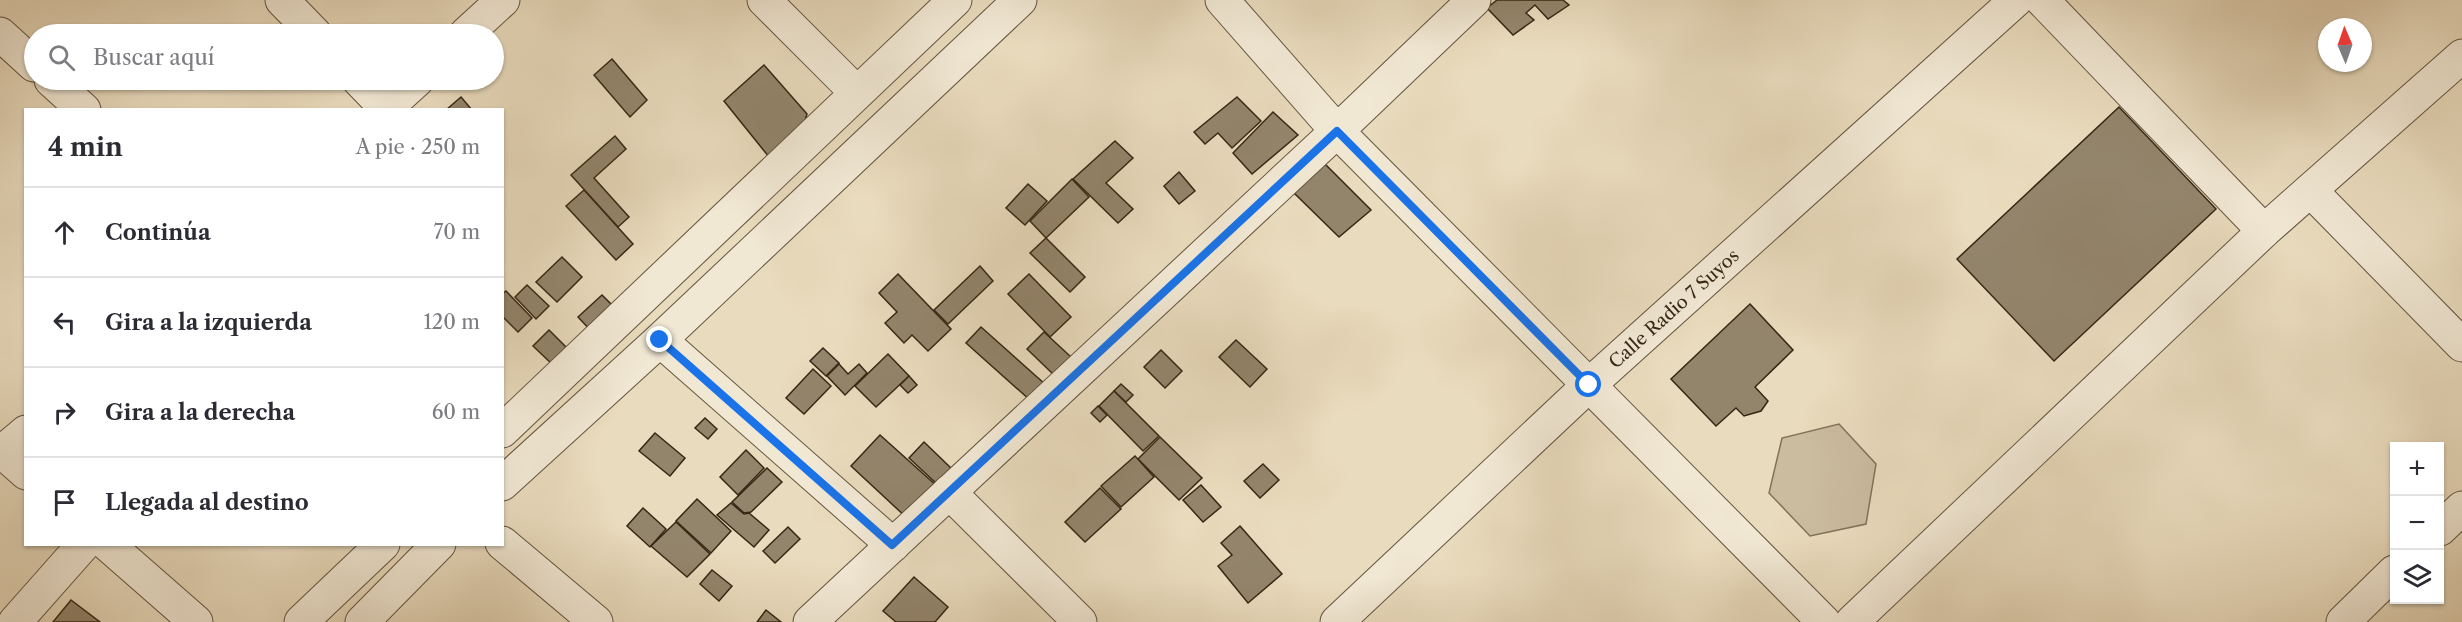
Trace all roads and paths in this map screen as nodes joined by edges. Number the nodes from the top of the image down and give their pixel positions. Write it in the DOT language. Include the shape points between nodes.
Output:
graph roads {
  1 [pos="282,0"];
  2 [pos="503,0"];
  3 [pos="764,0"];
  4 [pos="955,0"];
  5 [pos="1020,0"];
  6 [pos="1222,0"];
  7 [pos="1474,0"];
  8 [pos="2016,0"];
  9 [pos="2042,0"];
  10 [pos="305,24"];
  11 [pos="477,24"];
  12 [pos="0,34"];
  13 [pos="24,56"];
  14 [pos="2462,56"];
  15 [pos="62,90"];
  16 [pos="368,90"];
  17 [pos="406,90"];
  18 [pos="856,92"];
  19 [pos="82,108"];
  20 [pos="384,108"];
  21 [pos="386,108"];
  22 [pos="1337,131"];
  23 [pos="2311,191"];
  24 [pos="2264,231"];
  25 [pos="660,340"];
  26 [pos="2462,345"];
  27 [pos="1589,385"];
  28 [pos="504,429"];
  29 [pos="504,482"];
  30 [pos="949,492"];
  31 [pos="2462,508"];
  32 [pos="2444,524"];
  33 [pos="504,545"];
  34 [pos="892,545"];
  35 [pos="82,546"];
  36 [pos="109,546"];
  37 [pos="381,546"];
  38 [pos="437,546"];
  39 [pos="2390,576"];
  40 [pos="15,622"];
  41 [pos="196,622"];
  42 [pos="301,622"];
  43 [pos="362,622"];
  44 [pos="596,622"];
  45 [pos="810,622"];
  46 [pos="1080,622"];
  47 [pos="1337,622"];
  48 [pos="1824,622"];
  49 [pos="1852,622"];
  50 [pos="2343,622"];
  1 -- 10 [label="street"];
  2 -- 11 [label="street"];
  3 -- 18 [label="street"];
  4 -- 18 [label="street"];
  5 -- 25 [label="street"];
  6 -- 22 [label="street"];
  7 -- 22 [label="street"];
  8 -- 27 [label="street, Calle Radio 7 Suyos"];
  9 -- 24 [label="street"];
  12 -- 13 [label="street"];
  14 -- 23 [label="street"];
  15 -- 19 [label="street"];
  16 -- 20 [label="street"];
  17 -- 21 [label="street"];
  18 -- 28 [label="street"];
  22 -- 27 [label="street"];
  22 -- 30 [label="street"];
  23 -- 24 [label="street"];
  23 -- 26 [label="street"];
  24 -- 49 [label="street"];
  25 -- 29 [label="street"];
  25 -- 34 [label="street"];
  27 -- 47 [label="street, Calle Radio 7 Suyos"];
  27 -- 48 [label="street"];
  30 -- 34 [label="street"];
  30 -- 46 [label="street"];
  31 -- 32 [label="street"];
  33 -- 44 [label="street"];
  34 -- 45 [label="street"];
  35 -- 40 [label="street"];
  36 -- 41 [label="street"];
  37 -- 42 [label="street"];
  38 -- 43 [label="street"];
  39 -- 50 [label="street"];
}
